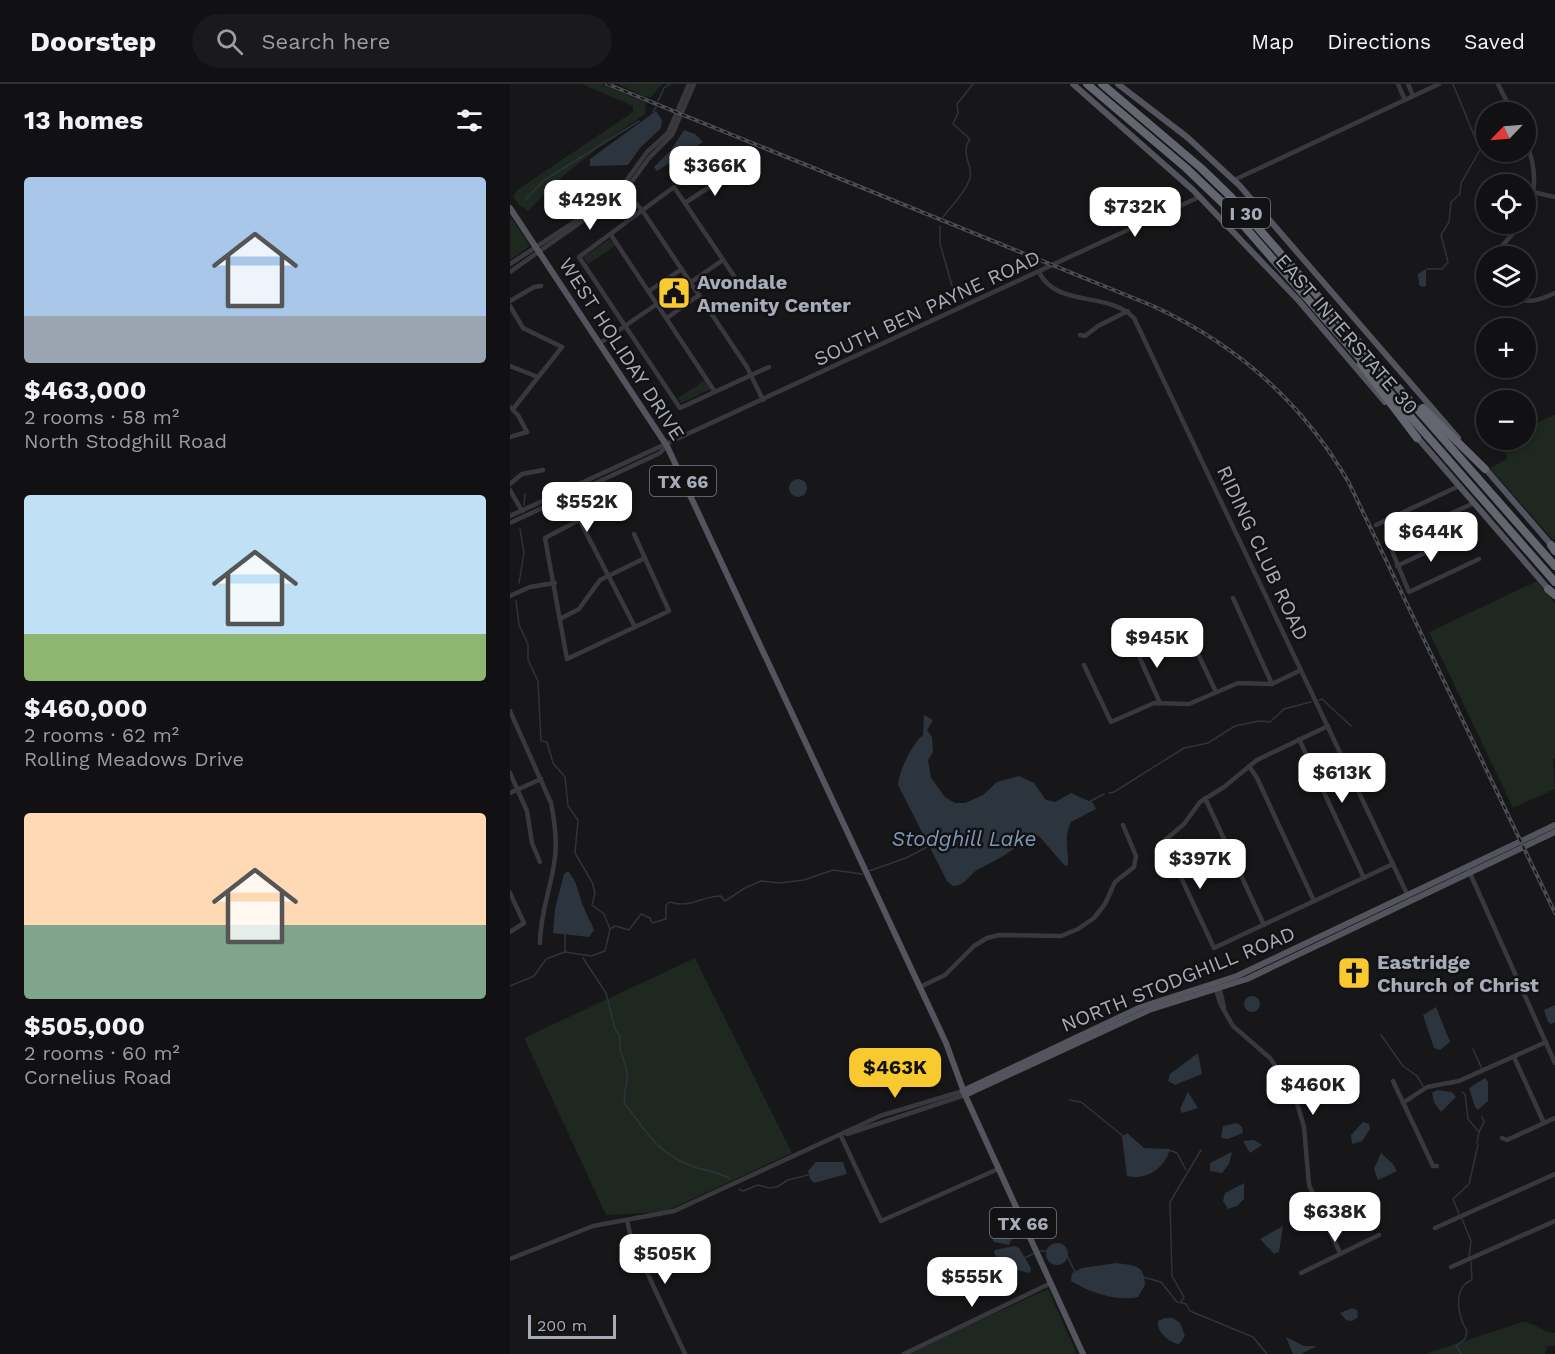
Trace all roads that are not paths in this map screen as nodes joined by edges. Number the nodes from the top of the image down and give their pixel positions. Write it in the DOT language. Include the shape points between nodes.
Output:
graph roads {
  1 [pos="689,84"];
  2 [pos="694,84"];
  3 [pos="1073,84"];
  4 [pos="1082,84"];
  5 [pos="1087,84"];
  6 [pos="1102,84"];
  7 [pos="1118,84"];
  8 [pos="1398,84"];
  9 [pos="1408,84"];
  10 [pos="1438,84"];
  11 [pos="1498,84"];
  12 [pos="1413,96"];
  13 [pos="1405,100"];
  14 [pos="1507,102"];
  15 [pos="1160,145"];
  16 [pos="730,153"];
  17 [pos="1234,180"];
  18 [pos="623,189"];
  19 [pos="1536,193"];
  20 [pos="1199,197"];
  21 [pos="1555,197"];
  22 [pos="685,203"];
  23 [pos="510,208"];
  24 [pos="642,210"];
  25 [pos="1512,234"];
  26 [pos="611,235"];
  27 [pos="1502,246"];
  28 [pos="538,250"];
  29 [pos="723,260"];
  30 [pos="510,264"];
  31 [pos="681,269"];
  32 [pos="510,272"];
  33 [pos="1039,273"];
  34 [pos="734,276"];
  35 [pos="691,282"];
  36 [pos="541,286"];
  37 [pos="649,291"];
  38 [pos="1555,293"];
  39 [pos="699,296"];
  40 [pos="510,301"];
  41 [pos="1536,301"];
  42 [pos="657,304"];
  43 [pos="510,306"];
  44 [pos="1128,311"];
  45 [pos="667,318"];
  46 [pos="625,326"];
  47 [pos="1340,333"];
  48 [pos="1080,335"];
  49 [pos="600,343"];
  50 [pos="1373,358"];
  51 [pos="510,366"];
  52 [pos="769,367"];
  53 [pos="751,375"];
  54 [pos="538,377"];
  55 [pos="715,392"];
  56 [pos="763,400"];
  57 [pos="511,408"];
  58 [pos="510,437"];
  59 [pos="1417,438"];
  60 [pos="667,446"];
  61 [pos="628,460"];
  62 [pos="631,467"];
  63 [pos="1485,469"];
  64 [pos="543,470"];
  65 [pos="510,484"];
  66 [pos="1459,486"];
  67 [pos="510,490"];
  68 [pos="566,490"];
  69 [pos="568,496"];
  70 [pos="1474,503"];
  71 [pos="523,513"];
  72 [pos="510,516"];
  73 [pos="580,521"];
  74 [pos="510,523"];
  75 [pos="1376,525"];
  76 [pos="634,534"];
  77 [pos="1456,538"];
  78 [pos="1554,549"];
  79 [pos="645,558"];
  80 [pos="1479,559"];
  81 [pos="1397,566"];
  82 [pos="1555,566"];
  83 [pos="609,575"];
  84 [pos="1555,582"];
  85 [pos="555,583"];
  86 [pos="1553,594"];
  87 [pos="510,596"];
  88 [pos="1233,598"];
  89 [pos="560,619"];
  90 [pos="1183,622"];
  91 [pos="635,627"];
  92 [pos="1133,643"];
  93 [pos="1084,665"];
  94 [pos="1301,670"];
  95 [pos="1272,684"];
  96 [pos="1216,692"];
  97 [pos="1160,703"];
  98 [pos="510,711"];
  99 [pos="1328,726"];
  100 [pos="1299,739"];
  101 [pos="1249,766"];
  102 [pos="510,773"];
  103 [pos="541,779"];
  104 [pos="518,790"];
  105 [pos="510,793"];
  106 [pos="1205,798"];
  107 [pos="1123,825"];
  108 [pos="1555,825"];
  109 [pos="1555,832"];
  110 [pos="540,862"];
  111 [pos="1393,864"];
  112 [pos="1468,870"];
  113 [pos="1364,878"];
  114 [pos="510,893"];
  115 [pos="1409,898"];
  116 [pos="1314,901"];
  117 [pos="1264,925"];
  118 [pos="510,932"];
  119 [pos="540,943"];
  120 [pos="920,987"];
  121 [pos="1217,987"];
  122 [pos="1546,1042"];
  123 [pos="1514,1057"];
  124 [pos="1555,1063"];
  125 [pos="1393,1081"];
  126 [pos="964,1093"];
  127 [pos="1403,1103"];
  128 [pos="1555,1118"];
  129 [pos="1544,1123"];
  130 [pos="841,1136"];
  131 [pos="1502,1138"];
  132 [pos="1437,1166"];
  133 [pos="998,1169"];
  134 [pos="1555,1174"];
  135 [pos="627,1221"];
  136 [pos="1555,1221"];
  137 [pos="1435,1228"];
  138 [pos="1379,1235"];
  139 [pos="1340,1253"];
  140 [pos="510,1259"];
  141 [pos="1451,1268"];
  142 [pos="1301,1273"];
  143 [pos="1051,1283"];
  144 [pos="685,1354"];
  145 [pos="904,1354"];
  146 [pos="1083,1354"];
  1 -- 18 [label="street" via="668,133 647,152"];
  2 -- 18 [label="street" via="672,135"];
  3 -- 20 [label="main road, EAST INTERSTATE 30" via="1158,156"];
  4 -- 15 [label="highway"];
  5 -- 15 [label="highway, I 30"];
  6 -- 50 [label="highway, I 30" via="1230,196"];
  7 -- 17 [label="main road, EAST INTERSTATE 30" via="1187,137"];
  8 -- 13 [label="street"];
  9 -- 12 [label="street"];
  10 -- 12 [label="street"];
  11 -- 14 [label="street"];
  12 -- 13 [label="street"];
  13 -- 17 [label="street"];
  15 -- 47 [label="highway, I 30" via="1230,210"];
  16 -- 22 [label="street" via="737,172"];
  17 -- 63 [label="main road, EAST INTERSTATE 30"];
  18 -- 24 [label="street"];
  18 -- 28 [label="street"];
  19 -- 21 [label="street"];
  20 -- 33 [label="street, SOUTH BEN PAYNE ROAD" via="1074,253"];
  20 -- 59 [label="main road, EAST INTERSTATE 30" via="1295,296"];
  22 -- 24 [label="street" via="674,187"];
  22 -- 29 [label="street"];
  23 -- 28 [label="main road, WEST HOLIDAY DRIVE / TX 66"];
  24 -- 26 [label="street"];
  24 -- 31 [label="street"];
  25 -- 27 [label="street"];
  26 -- 37 [label="street"];
  26 -- 46 [label="street" via="579,257"];
  28 -- 30 [label="street"];
  28 -- 32 [label="street"];
  28 -- 49 [label="main road, WEST HOLIDAY DRIVE / TX 66"];
  29 -- 34 [label="street"];
  29 -- 35 [label="street"];
  31 -- 35 [label="street"];
  31 -- 37 [label="street"];
  33 -- 44 [label="street" via="1052,289"];
  33 -- 56 [label="street, SOUTH BEN PAYNE ROAD"];
  35 -- 39 [label="street"];
  36 -- 40 [label="street"];
  37 -- 42 [label="street"];
  38 -- 41 [label="street"];
  39 -- 45 [label="street"];
  39 -- 53 [label="street"];
  42 -- 45 [label="street"];
  42 -- 46 [label="street"];
  43 -- 54 [label="street" via="523,328 562,347"];
  44 -- 48 [label="street" via="1085,336"];
  44 -- 94 [label="street, RIDING CLUB ROAD"];
  45 -- 55 [label="street"];
  46 -- 49 [label="street"];
  46 -- 55 [label="street" via="680,408"];
  47 -- 59 [label="highway"];
  47 -- 84 [label="highway, I 30"];
  49 -- 60 [label="main road, WEST HOLIDAY DRIVE / TX 66"];
  50 -- 63 [label="highway"];
  50 -- 82 [label="highway, I 30"];
  51 -- 54 [label="street"];
  52 -- 53 [label="street"];
  53 -- 55 [label="street"];
  53 -- 56 [label="street"];
  54 -- 57 [label="street"];
  56 -- 60 [label="street, SOUTH BEN PAYNE ROAD"];
  57 -- 58 [label="street" via="527,432"];
  59 -- 66 [label="main road, EAST INTERSTATE 30"];
  60 -- 61 [label="street" via="658,446"];
  60 -- 62 [label="street"];
  60 -- 120 [label="main road, WEST HOLIDAY DRIVE / TX 66"];
  61 -- 62 [label="street"];
  61 -- 68 [label="street"];
  62 -- 69 [label="street"];
  63 -- 78 [label="main road, EAST INTERSTATE 30"];
  64 -- 65 [label="street" via="522,474"];
  66 -- 70 [label="main road, EAST INTERSTATE 30"];
  66 -- 75 [label="street"];
  67 -- 71 [label="street"];
  68 -- 69 [label="street"];
  68 -- 71 [label="street"];
  69 -- 71 [label="street"];
  69 -- 73 [label="street"];
  70 -- 81 [label="street" via="1393,541 1390,546"];
  70 -- 86 [label="main road, EAST INTERSTATE 30"];
  71 -- 72 [label="street"];
  71 -- 74 [label="street"];
  73 -- 83 [label="street"];
  73 -- 85 [label="street" via="545,538"];
  76 -- 79 [label="street"];
  77 -- 81 [label="street"];
  79 -- 83 [label="street"];
  79 -- 91 [label="street" via="669,611"];
  80 -- 81 [label="street" via="1409,592"];
  83 -- 89 [label="street" via="593,587 579,609"];
  83 -- 91 [label="street"];
  85 -- 87 [label="street" via="530,587"];
  85 -- 89 [label="street"];
  88 -- 95 [label="street"];
  89 -- 91 [label="street" via="567,658"];
  90 -- 96 [label="street"];
  92 -- 97 [label="street"];
  93 -- 97 [label="street" via="1111,722"];
  94 -- 95 [label="street"];
  94 -- 99 [label="street, RIDING CLUB ROAD"];
  95 -- 96 [label="street" via="1238,683"];
  96 -- 97 [label="street" via="1181,706"];
  98 -- 103 [label="street"];
  99 -- 100 [label="street"];
  99 -- 111 [label="street, RIDING CLUB ROAD"];
  100 -- 101 [label="street"];
  100 -- 113 [label="street"];
  101 -- 106 [label="street" via="1224,788"];
  101 -- 116 [label="street"];
  102 -- 104 [label="street"];
  103 -- 104 [label="street"];
  103 -- 119 [label="street" via="551,803 556,847"];
  104 -- 105 [label="street"];
  104 -- 110 [label="street"];
  106 -- 117 [label="street"];
  106 -- 117 [label="street" via="1164,841 1214,948"];
  107 -- 120 [label="street" via="1136,856 1134,867 1116,882 1098,914 1078,929 1049,938 987,938 945,975"];
  108 -- 112 [label="main road, NORTH STODGHILL ROAD"];
  109 -- 112 [label="main road, NORTH STODGHILL ROAD"];
  111 -- 113 [label="street"];
  111 -- 115 [label="street, RIDING CLUB ROAD"];
  112 -- 115 [label="main road, NORTH STODGHILL ROAD"];
  112 -- 122 [label="street"];
  113 -- 116 [label="street"];
  114 -- 118 [label="street" via="523,924"];
  115 -- 121 [label="main road, NORTH STODGHILL ROAD"];
  116 -- 117 [label="street"];
  120 -- 126 [label="main road, TX 66" via="953,1058"];
  121 -- 126 [label="main road, NORTH STODGHILL ROAD" via="1149,1010"];
  121 -- 139 [label="street" via="1223,1010 1233,1026 1276,1065 1295,1096 1304,1130 1309,1185"];
  122 -- 123 [label="street"];
  122 -- 124 [label="street"];
  123 -- 127 [label="street" via="1459,1081 1427,1087"];
  123 -- 129 [label="street"];
  125 -- 127 [label="street"];
  126 -- 130 [label="street, NORTH STODGHILL ROAD"];
  126 -- 133 [label="main road, TX 66"];
  127 -- 132 [label="street" via="1433,1166"];
  128 -- 129 [label="street"];
  129 -- 131 [label="street" via="1507,1140"];
  130 -- 133 [label="street" via="881,1221"];
  130 -- 135 [label="street, NORTH STODGHILL ROAD" via="680,1209"];
  133 -- 143 [label="main road, TX 66"];
  134 -- 137 [label="street"];
  135 -- 140 [label="street, NORTH STODGHILL ROAD" via="593,1226"];
  135 -- 144 [label="street" via="631,1238"];
  136 -- 141 [label="street"];
  138 -- 139 [label="street"];
  139 -- 142 [label="street"];
  143 -- 145 [label="street"];
  143 -- 146 [label="main road, TX 66"];
}
